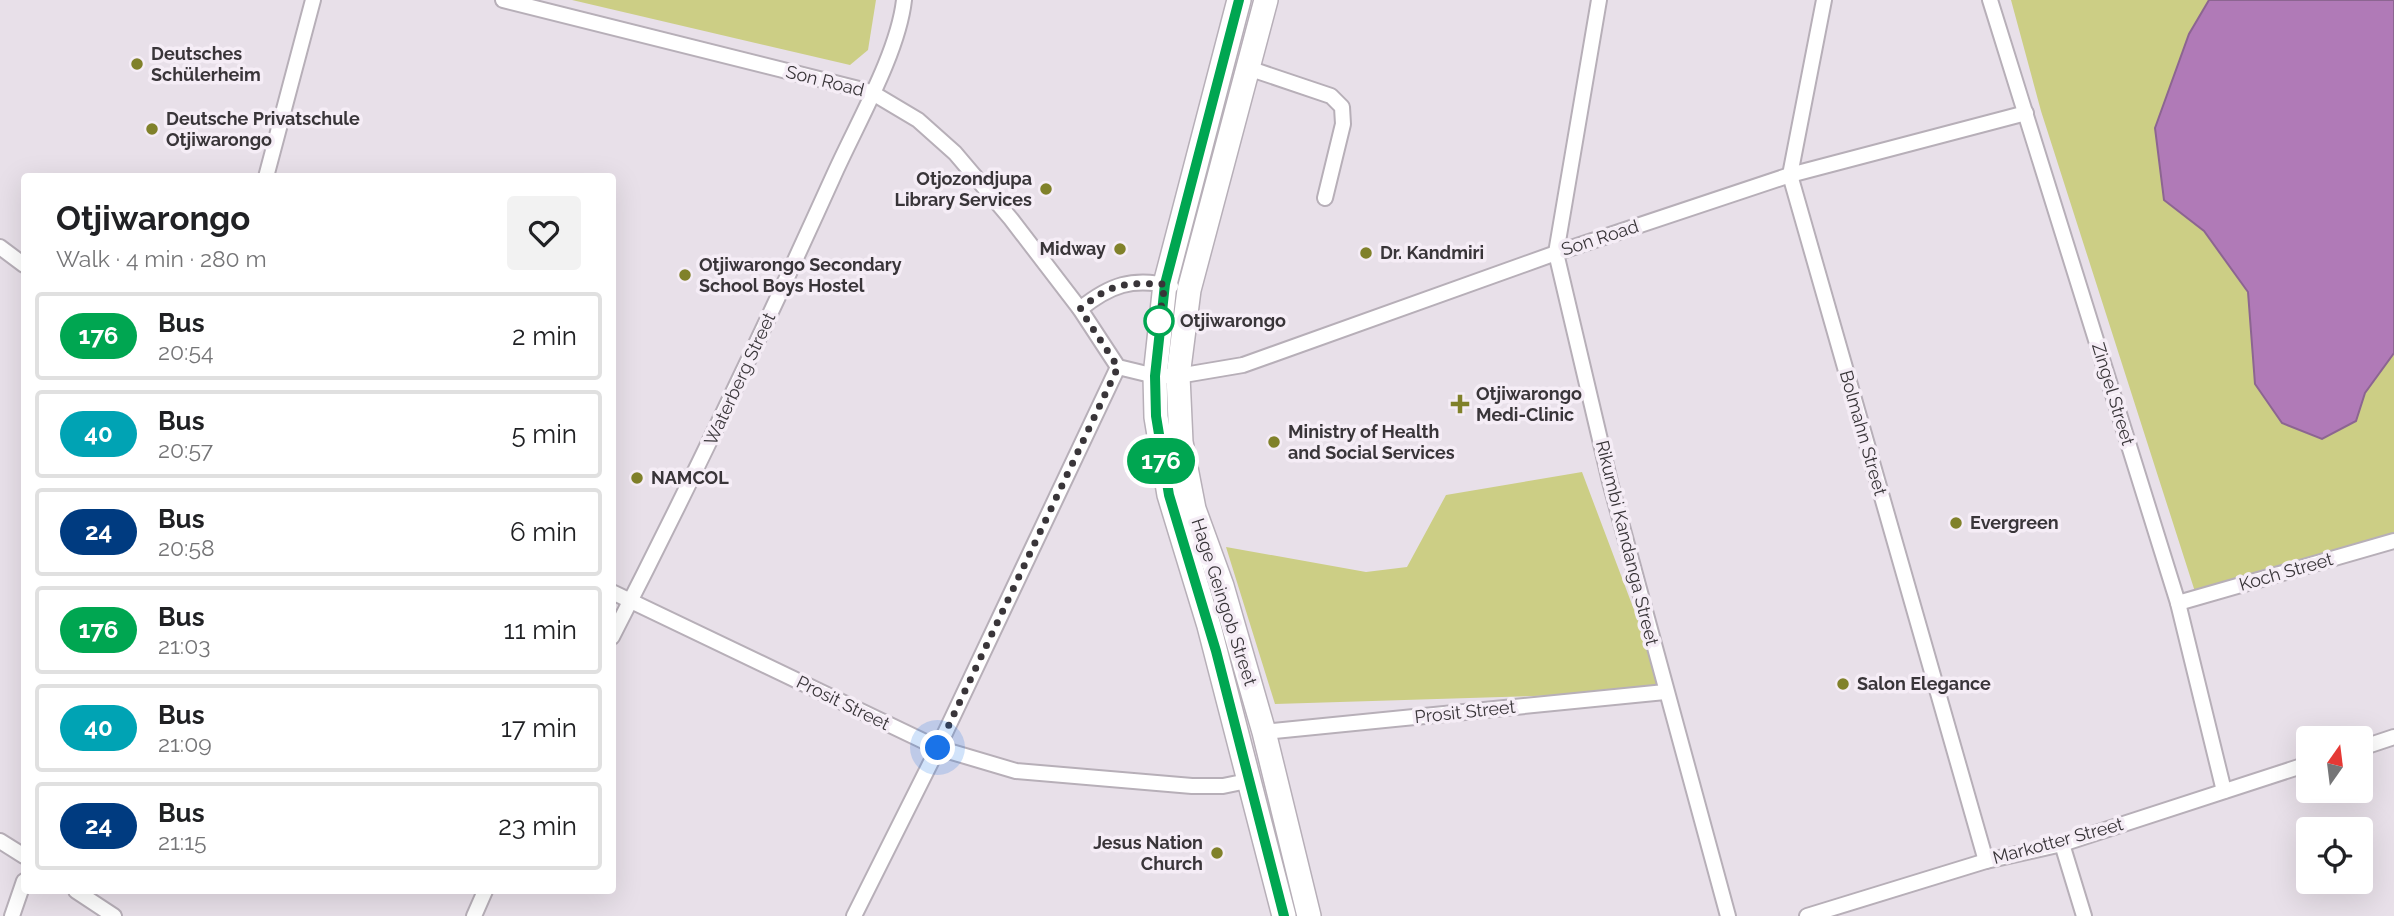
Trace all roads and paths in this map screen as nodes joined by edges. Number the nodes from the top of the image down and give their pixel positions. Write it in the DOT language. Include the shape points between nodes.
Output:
graph roads {
  1 [pos="313,0"];
  2 [pos="502,0"];
  3 [pos="904,0"];
  4 [pos="1239,0"];
  5 [pos="1266,0"];
  6 [pos="1599,0"];
  7 [pos="1824,0"];
  8 [pos="1990,0"];
  9 [pos="1248,68"];
  10 [pos="871,92"];
  11 [pos="2026,113"];
  12 [pos="267,173"];
  13 [pos="1790,175"];
  14 [pos="1325,198"];
  15 [pos="1184,213"];
  16 [pos="1208,219"];
  17 [pos="0,247"];
  18 [pos="1556,253"];
  19 [pos="21,263"];
  20 [pos="1165,284"];
  21 [pos="1189,290"];
  22 [pos="1080,309"];
  23 [pos="1118,367"];
  24 [pos="1155,376"];
  25 [pos="1178,376"];
  26 [pos="2394,541"];
  27 [pos="616,594"];
  28 [pos="631,601"];
  29 [pos="2178,603"];
  30 [pos="616,629"];
  31 [pos="1665,692"];
  32 [pos="1265,732"];
  33 [pos="2394,737"];
  34 [pos="2373,744"];
  35 [pos="938,748"];
  36 [pos="2296,768"];
  37 [pos="1252,780"];
  38 [pos="2224,791"];
  39 [pos="0,841"];
  40 [pos="2062,844"];
  41 [pos="21,854"];
  42 [pos="1986,861"];
  43 [pos="21,890"];
  44 [pos="81,894"];
  45 [pos="484,894"];
  46 [pos="12,916"];
  47 [pos="114,916"];
  48 [pos="474,916"];
  49 [pos="854,916"];
  50 [pos="1284,916"];
  51 [pos="1309,916"];
  52 [pos="1728,916"];
  53 [pos="1807,916"];
  54 [pos="2084,916"];
  1 -- 12 [label="street"];
  2 -- 10 [label="street, Son Road"];
  3 -- 10 [label="street, Waterberg Street" via="896,41"];
  4 -- 15 [label="highway, Hage Geingob Street"];
  5 -- 9 [label="highway, Hage Geingob Street"];
  6 -- 18 [label="street, Rikumbi Kandanga Street"];
  7 -- 13 [label="street, Bolmahn Street"];
  8 -- 11 [label="street, Zingel Street"];
  9 -- 14 [label="street" via="1331,96 1342,107 1343,124"];
  9 -- 16 [label="highway, Hage Geingob Street"];
  10 -- 22 [label="street, Son Road" via="918,120 955,153"];
  10 -- 28 [label="street, Waterberg Street" via="735,392"];
  11 -- 13 [label="street, Son Road"];
  11 -- 29 [label="street, Zingel Street"];
  13 -- 18 [label="street, Son Road"];
  13 -- 42 [label="street, Bolmahn Street"];
  15 -- 16 [label="highway"];
  15 -- 20 [label="highway, Hage Geingob Street"];
  16 -- 21 [label="highway, Hage Geingob Street"];
  17 -- 19 [label="street"];
  18 -- 25 [label="street, Son Road" via="1243,365"];
  18 -- 31 [label="street, Rikumbi Kandanga Street"];
  20 -- 21 [label="street"];
  20 -- 22 [label="street" via="1121,283 1105,289"];
  20 -- 24 [label="highway, Hage Geingob Street"];
  21 -- 25 [label="highway, Hage Geingob Street"];
  22 -- 23 [label="street, Son Road"];
  23 -- 24 [label="street"];
  23 -- 35 [label="street"];
  24 -- 25 [label="street, Son Road"];
  24 -- 37 [label="highway, Hage Geingob Street" via="1159,440 1169,495"];
  25 -- 32 [label="highway, Hage Geingob Street" via="1185,474"];
  26 -- 29 [label="street, Koch Street"];
  27 -- 28 [label="street, Prosit Street"];
  28 -- 30 [label="street, Waterberg Street"];
  28 -- 35 [label="street, Prosit Street"];
  29 -- 38 [label="street, Zingel Street"];
  31 -- 32 [label="street, Prosit Street"];
  31 -- 52 [label="street, Rikumbi Kandanga Street"];
  32 -- 51 [label="highway, Hage Geingob Street"];
  33 -- 34 [label="street"];
  35 -- 37 [label="street, Prosit Street" via="1016,771 1192,786"];
  35 -- 49 [label="street"];
  36 -- 38 [label="street, Markotter Street"];
  37 -- 50 [label="highway, Hage Geingob Street"];
  38 -- 40 [label="street, Markotter Street"];
  39 -- 41 [label="street"];
  40 -- 42 [label="street, Markotter Street"];
  40 -- 54 [label="street"];
  42 -- 53 [label="street, Markotter Street"];
  43 -- 46 [label="street"];
  44 -- 47 [label="street"];
  45 -- 48 [label="street"];
}
